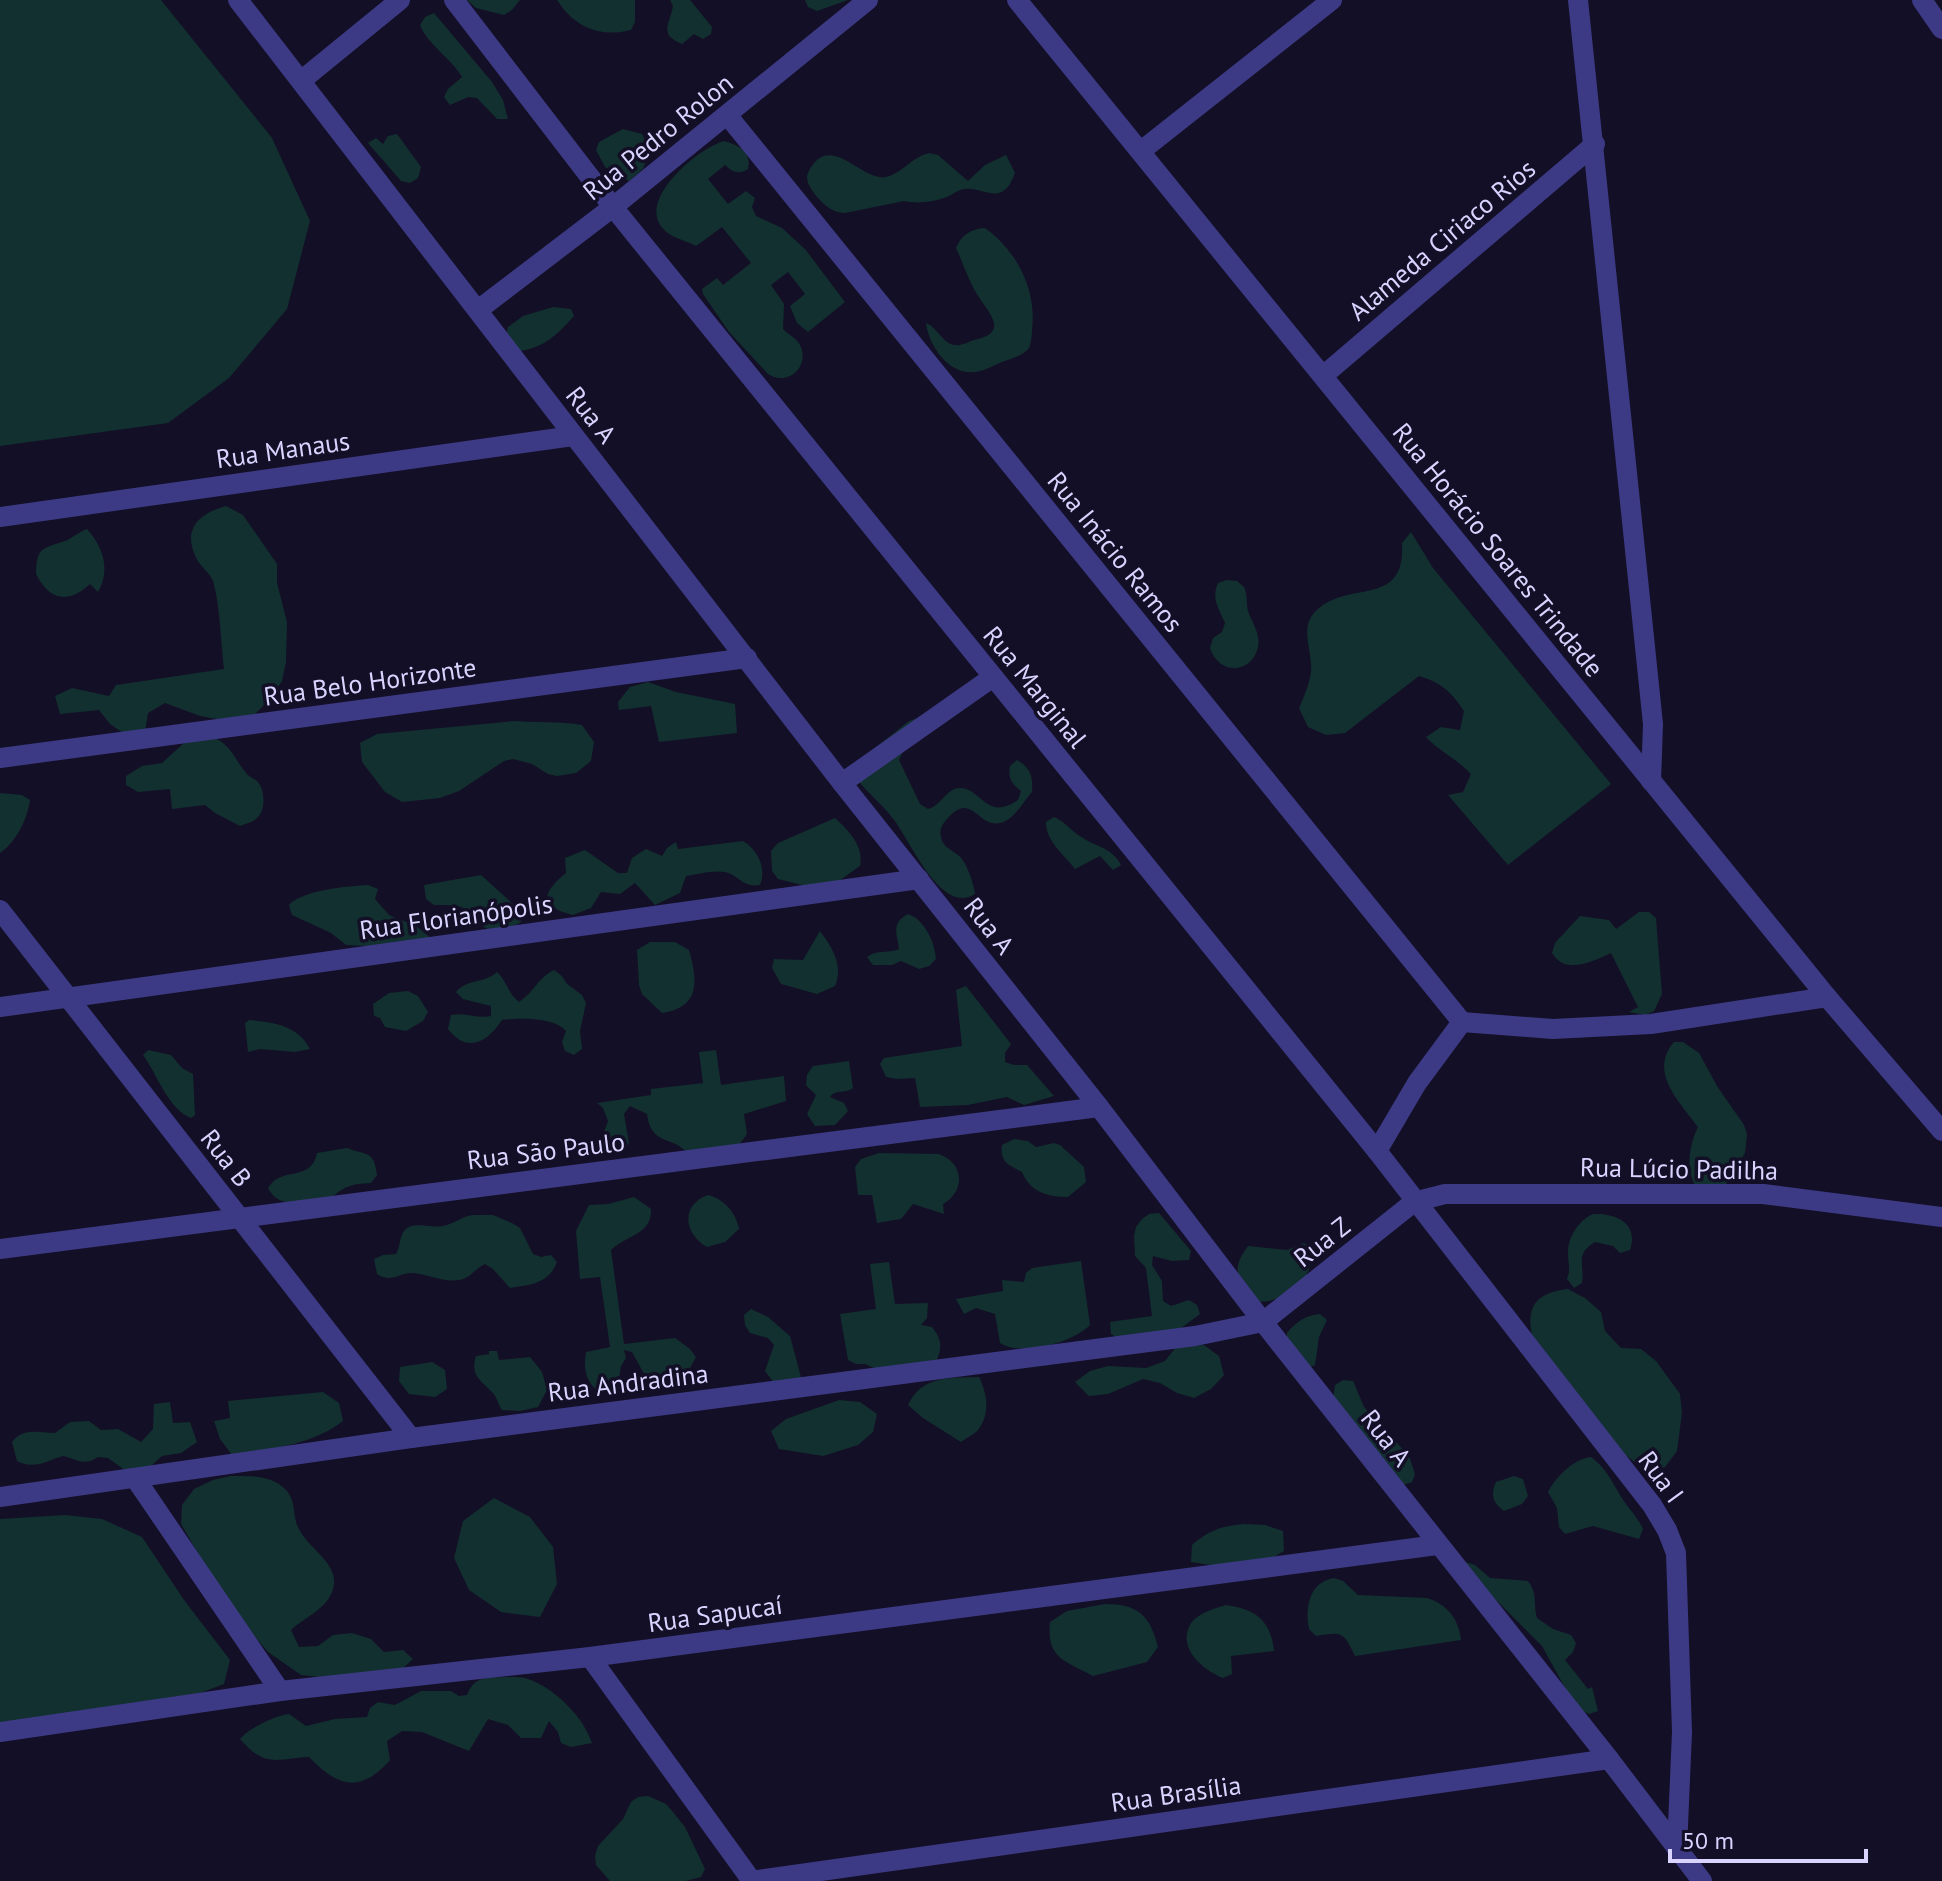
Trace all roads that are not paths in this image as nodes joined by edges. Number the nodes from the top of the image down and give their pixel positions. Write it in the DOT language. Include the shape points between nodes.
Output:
graph roads {
  1 [pos="238,0"];
  2 [pos="400,0"];
  3 [pos="454,0"];
  4 [pos="868,0"];
  5 [pos="1017,0"];
  6 [pos="1332,0"];
  7 [pos="1578,0"];
  8 [pos="1922,0"];
  9 [pos="1942,29"];
  10 [pos="302,80"];
  11 [pos="728,116"];
  12 [pos="1595,144"];
  13 [pos="1141,151"];
  14 [pos="613,207"];
  15 [pos="478,310"];
  16 [pos="1324,375"];
  17 [pos="573,436"];
  18 [pos="0,517"];
  19 [pos="747,658"];
  20 [pos="993,677"];
  21 [pos="0,758"];
  22 [pos="1651,781"];
  23 [pos="842,783"];
  24 [pos="919,879"];
  25 [pos="0,910"];
  26 [pos="68,997"];
  27 [pos="1827,997"];
  28 [pos="0,1007"];
  29 [pos="1462,1022"];
  30 [pos="1099,1107"];
  31 [pos="1942,1131"];
  32 [pos="1377,1151"];
  33 [pos="1414,1202"];
  34 [pos="238,1217"];
  35 [pos="1942,1217"];
  36 [pos="0,1249"];
  37 [pos="1263,1322"];
  38 [pos="411,1438"];
  39 [pos="135,1478"];
  40 [pos="0,1497"];
  41 [pos="1437,1545"];
  42 [pos="590,1657"];
  43 [pos="280,1691"];
  44 [pos="0,1732"];
  45 [pos="1609,1759"];
  46 [pos="1677,1849"];
  47 [pos="752,1881"];
  48 [pos="1702,1881"];
  1 -- 10 [label="street, Rua A"];
  2 -- 10 [label="street"];
  3 -- 14 [label="street"];
  4 -- 11 [label="street, Rua Pedro Rolon"];
  5 -- 13 [label="street, Rua Horácio Soares Trindade"];
  6 -- 13 [label="street"];
  7 -- 12 [label="street"];
  8 -- 9 [label="street"];
  10 -- 15 [label="street, Rua A"];
  11 -- 14 [label="street, Rua Pedro Rolon"];
  11 -- 29 [label="street, Rua Inácio Ramos"];
  12 -- 16 [label="street, Alameda Ciriaco Rios"];
  12 -- 22 [label="street" via="1653,724"];
  13 -- 16 [label="street, Rua Horácio Soares Trindade"];
  14 -- 15 [label="street, Rua Pedro Rolon"];
  14 -- 20 [label="street, Rua Marginal"];
  15 -- 17 [label="street, Rua A"];
  16 -- 22 [label="street, Rua Horácio Soares Trindade"];
  17 -- 18 [label="street, Rua Manaus"];
  17 -- 19 [label="street, Rua A"];
  19 -- 21 [label="street, Rua Belo Horizonte"];
  19 -- 23 [label="street, Rua A"];
  20 -- 23 [label="street"];
  20 -- 32 [label="street, Rua Marginal"];
  22 -- 27 [label="street, Rua Horácio Soares Trindade"];
  23 -- 24 [label="street, Rua A"];
  24 -- 26 [label="street, Rua Florianópolis"];
  24 -- 30 [label="street, Rua A"];
  25 -- 26 [label="street, Rua B"];
  26 -- 28 [label="street, Rua Florianópolis"];
  26 -- 34 [label="street, Rua B"];
  27 -- 29 [label="street" via="1651,1024 1553,1029"];
  27 -- 31 [label="street, Rua Horácio Soares Trindade"];
  29 -- 32 [label="street" via="1417,1083"];
  30 -- 34 [label="street, Rua São Paulo"];
  30 -- 37 [label="street, Rua A"];
  32 -- 33 [label="street, Rua Marginal"];
  33 -- 35 [label="street, Rua Lúcio Padilha" via="1445,1194 1763,1194"];
  33 -- 37 [label="street, Rua Z"];
  33 -- 46 [label="street, Rua I" via="1667,1530 1676,1553 1682,1717"];
  34 -- 36 [label="street, Rua São Paulo"];
  34 -- 38 [label="street, Rua B"];
  37 -- 38 [label="street, Rua Andradina" via="1195,1336"];
  37 -- 41 [label="street, Rua A"];
  38 -- 39 [label="street, Rua Andradina"];
  39 -- 40 [label="street, Rua Andradina"];
  39 -- 43 [label="street"];
  41 -- 42 [label="street, Rua Sapucaí"];
  41 -- 45 [label="street, Rua A"];
  42 -- 43 [label="street, Rua Sapucaí"];
  42 -- 47 [label="street"];
  43 -- 44 [label="street, Rua Sapucaí"];
  45 -- 46 [label="street, Rua A"];
  45 -- 47 [label="street, Rua Brasília"];
  46 -- 48 [label="street, Rua A"];
}
